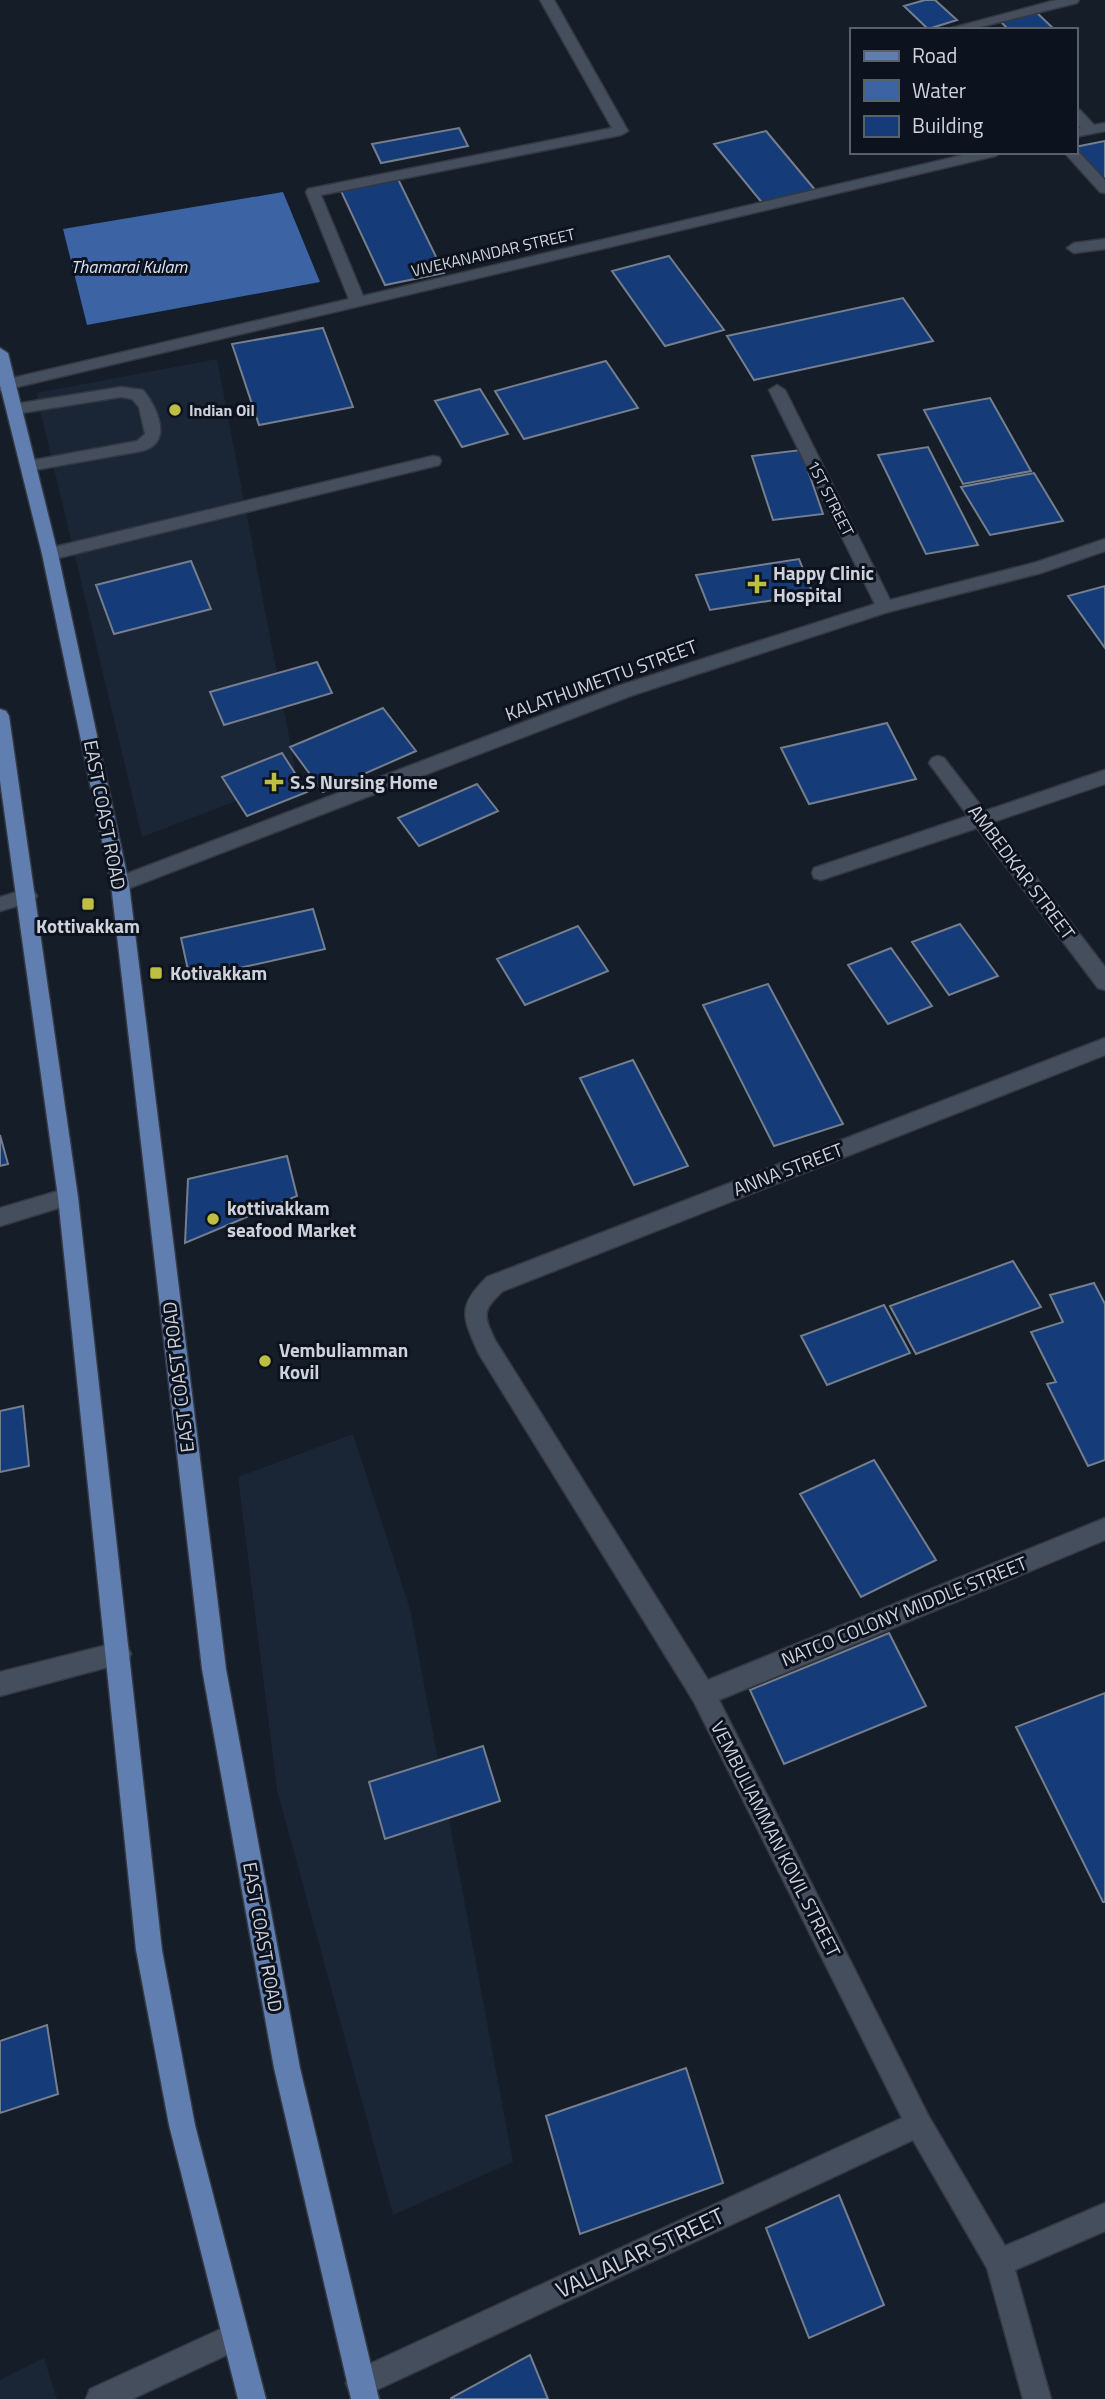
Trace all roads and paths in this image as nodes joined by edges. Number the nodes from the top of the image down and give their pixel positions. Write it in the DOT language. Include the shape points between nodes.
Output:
graph roads {
  1 [pos="547,0"];
  2 [pos="1072,0"];
  3 [pos="959,28"];
  4 [pos="1077,114"];
  5 [pos="1098,129"];
  6 [pos="1077,134"];
  7 [pos="987,154"];
  8 [pos="1073,154"];
  9 [pos="1105,188"];
  10 [pos="1105,244"];
  11 [pos="1074,248"];
  12 [pos="358,302"];
  13 [pos="0,353"];
  14 [pos="4,386"];
  15 [pos="776,390"];
  16 [pos="15,409"];
  17 [pos="433,461"];
  18 [pos="29,466"];
  19 [pos="1105,545"];
  20 [pos="50,554"];
  21 [pos="886,607"];
  22 [pos="0,716"];
  23 [pos="938,763"];
  24 [pos="1105,777"];
  25 [pos="982,818"];
  26 [pos="821,873"];
  27 [pos="120,884"];
  28 [pos="27,896"];
  29 [pos="0,904"];
  30 [pos="1105,982"];
  31 [pos="1105,1046"];
  32 [pos="68,1197"];
  33 [pos="0,1217"];
  34 [pos="477,1300"];
  35 [pos="1105,1529"];
  36 [pos="118,1654"];
  37 [pos="0,1684"];
  38 [pos="702,1693"];
  39 [pos="919,2124"];
  40 [pos="1105,2217"];
  41 [pos="999,2263"];
  42 [pos="234,2337"];
  43 [pos="363,2391"];
  44 [pos="100,2399"];
  45 [pos="252,2399"];
  46 [pos="1037,2399"];
  1 -- 12 [label="street" via="621,131 313,192"];
  2 -- 3 [label="street"];
  4 -- 5 [label="street"];
  5 -- 6 [label="street"];
  7 -- 12 [label="street, VIVEKANANDAR STREET"];
  8 -- 9 [label="street"];
  10 -- 11 [label="street"];
  12 -- 14 [label="street, VIVEKANANDAR STREET"];
  13 -- 14 [label="main road, EAST COAST ROAD"];
  14 -- 16 [label="main road, EAST COAST ROAD"];
  15 -- 21 [label="street, 1ST STREET"];
  16 -- 18 [label="main road, EAST COAST ROAD"];
  16 -- 18 [label="street" via="121,392 137,394 148,406 153,434 142,446"];
  17 -- 20 [label="street"];
  18 -- 20 [label="main road, EAST COAST ROAD"];
  19 -- 21 [label="street, KALATHUMETTU STREET" via="1041,567"];
  20 -- 27 [label="main road, EAST COAST ROAD"];
  21 -- 27 [label="street, KALATHUMETTU STREET" via="627,690"];
  22 -- 28 [label="main road"];
  23 -- 25 [label="street, AMBEDKAR STREET"];
  24 -- 25 [label="street"];
  25 -- 26 [label="street"];
  25 -- 30 [label="street, AMBEDKAR STREET"];
  27 -- 43 [label="main road, EAST COAST ROAD" via="214,1669 287,2068"];
  28 -- 29 [label="street"];
  28 -- 32 [label="main road"];
  31 -- 34 [label="street, ANNA STREET" via="518,1274 495,1284"];
  32 -- 33 [label="street"];
  32 -- 36 [label="main road"];
  34 -- 38 [label="street, VEMBULIAMMAN KOVIL STREET" via="474,1317 487,1347"];
  35 -- 38 [label="street, NATCO COLONY MIDDLE STREET"];
  36 -- 37 [label="street"];
  36 -- 42 [label="main road" via="149,1950 182,2125"];
  38 -- 39 [label="street, VEMBULIAMMAN KOVIL STREET"];
  39 -- 41 [label="street, VEMBULIAMMAN KOVIL STREET"];
  39 -- 43 [label="street, VALLALAR STREET"];
  40 -- 41 [label="street"];
  41 -- 46 [label="street, VEMBULIAMMAN KOVIL STREET"];
  42 -- 44 [label="street"];
  42 -- 45 [label="main road"];
}
